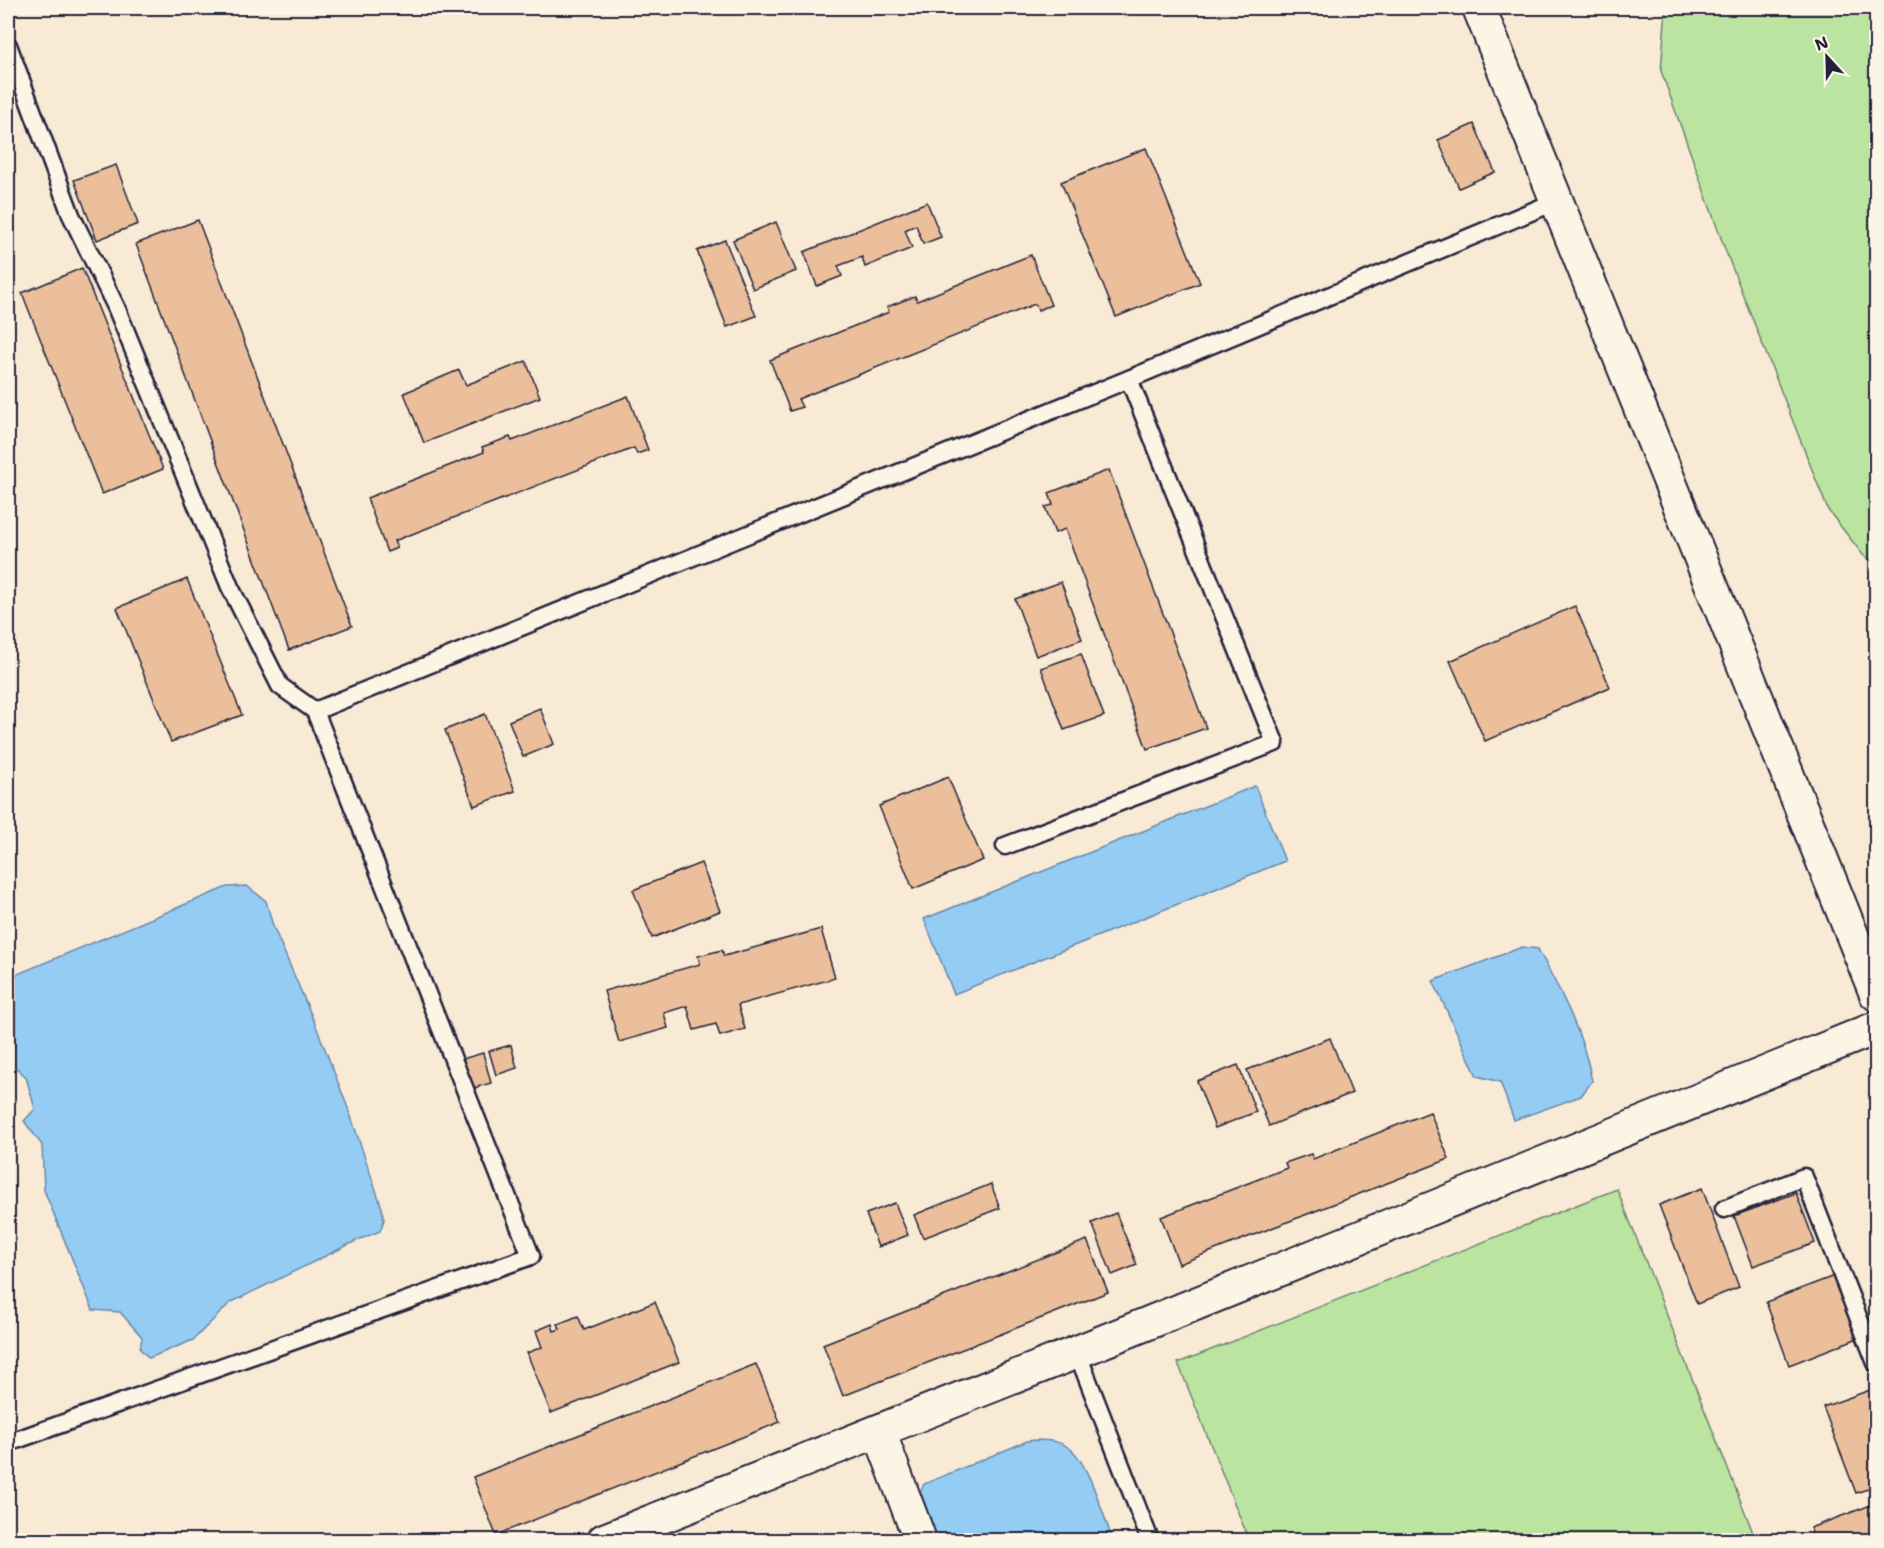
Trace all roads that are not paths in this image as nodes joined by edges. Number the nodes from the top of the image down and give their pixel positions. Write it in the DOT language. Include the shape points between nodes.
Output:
graph roads {
  1 [pos="1479,8"];
  2 [pos="8,45"];
  3 [pos="1557,201"];
  4 [pos="1129,379"];
  5 [pos="315,711"];
  6 [pos="1005,846"];
  7 [pos="1876,994"];
  8 [pos="1876,1028"];
  9 [pos="1724,1209"];
  10 [pos="1077,1353"];
  11 [pos="1876,1363"];
  12 [pos="879,1431"];
  13 [pos="8,1443"];
  14 [pos="604,1540"];
  15 [pos="920,1540"];
  16 [pos="1150,1540"];
  1 -- 3 [label="street"];
  2 -- 5 [label="lane" via="71,215 116,307 230,586 280,687"];
  3 -- 4 [label="lane"];
  3 -- 7 [label="street"];
  4 -- 5 [label="lane"];
  4 -- 6 [label="lane" via="1275,743"];
  5 -- 13 [label="lane" via="531,1256"];
  8 -- 10 [label="street"];
  9 -- 11 [label="lane" via="1804,1177"];
  10 -- 12 [label="street"];
  10 -- 16 [label="lane"];
  12 -- 14 [label="street"];
  12 -- 15 [label="street"];
}
